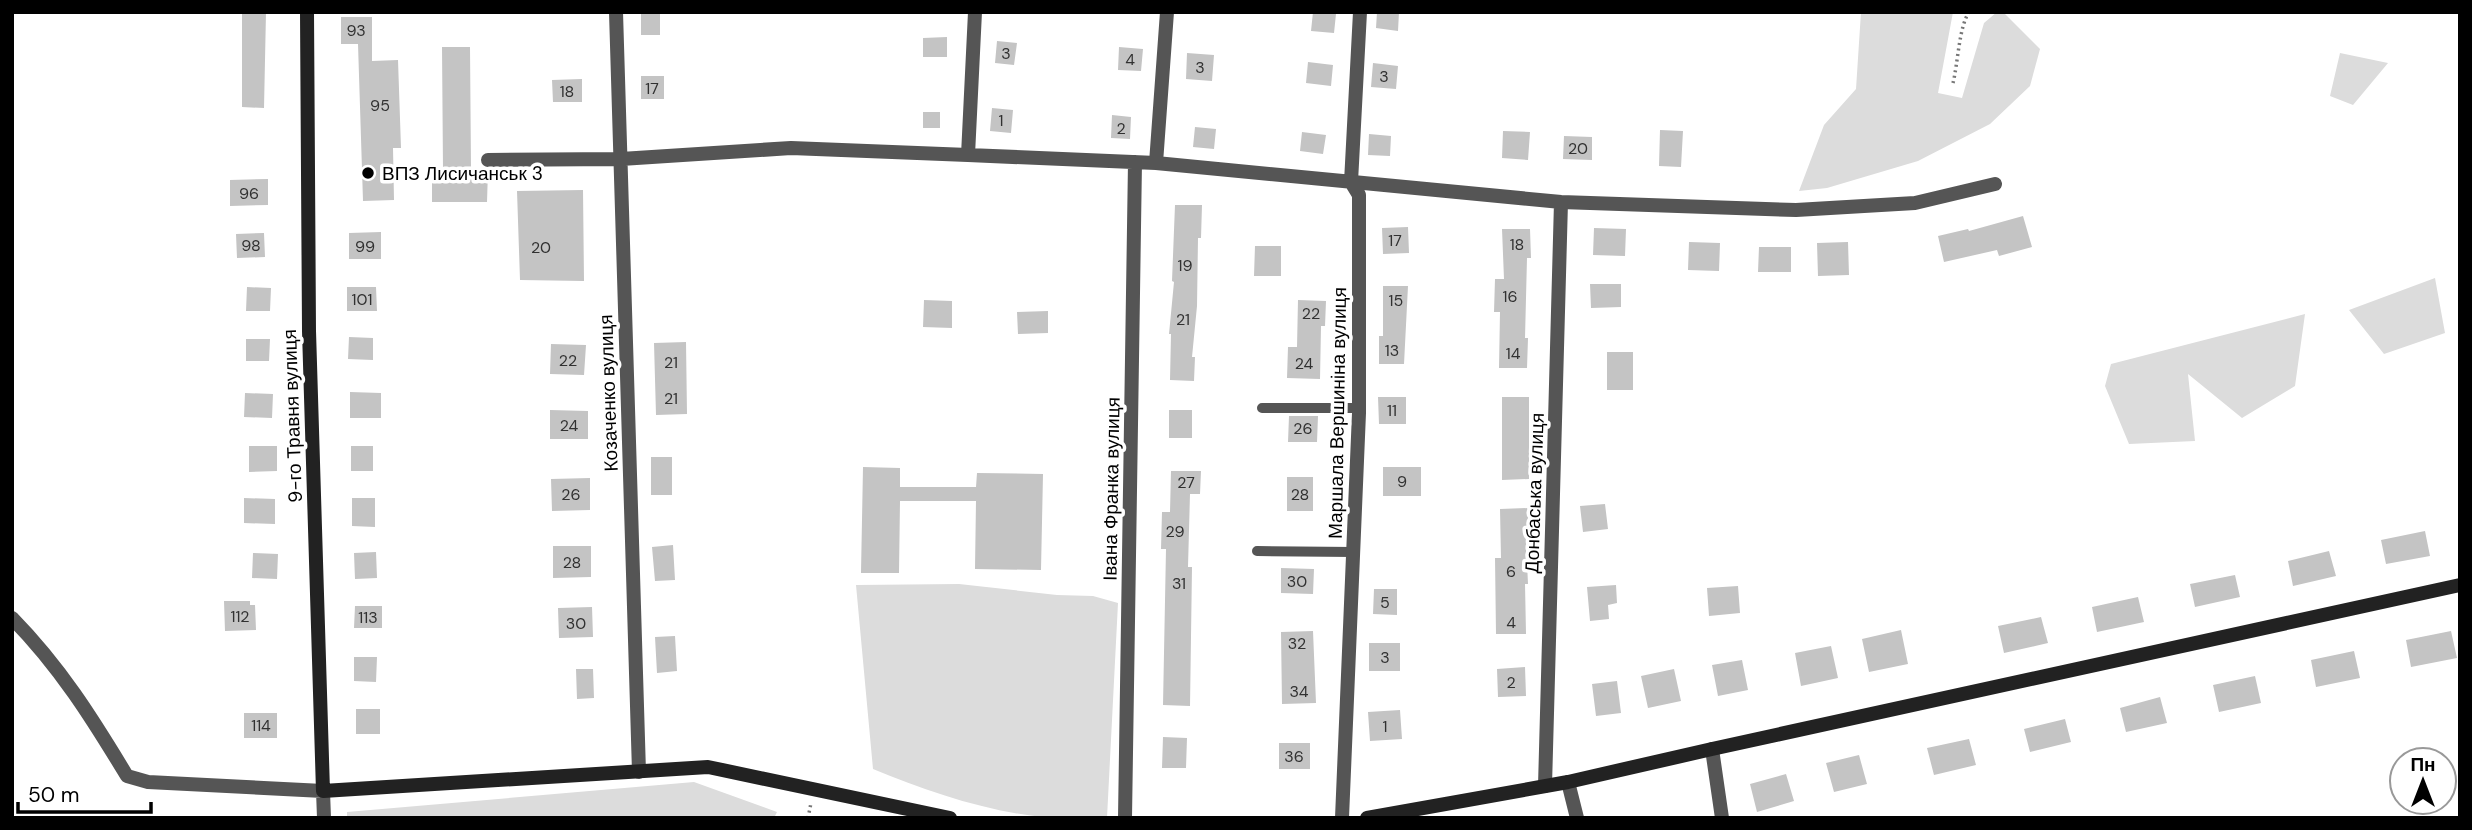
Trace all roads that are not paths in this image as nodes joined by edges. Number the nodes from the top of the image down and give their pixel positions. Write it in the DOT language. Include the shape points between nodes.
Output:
graph roads {
  1 [pos="307,12"];
  2 [pos="616,12"];
  3 [pos="975,12"];
  4 [pos="1167,12"];
  5 [pos="1360,12"];
  6 [pos="968,155"];
  7 [pos="621,159"];
  8 [pos="488,160"];
  9 [pos="1135,162"];
  10 [pos="1156,163"];
  11 [pos="1350,182"];
  12 [pos="1995,184"];
  13 [pos="1561,202"];
  14 [pos="1262,408"];
  15 [pos="1359,408"];
  16 [pos="1257,551"];
  17 [pos="1354,552"];
  18 [pos="2460,585"];
  19 [pos="12,618"];
  20 [pos="1712,749"];
  21 [pos="639,772"];
  22 [pos="1568,782"];
  23 [pos="1545,786"];
  24 [pos="323,791"];
  25 [pos="324,818"];
  26 [pos="950,818"];
  27 [pos="1125,818"];
  28 [pos="1342,818"];
  29 [pos="1367,818"];
  30 [pos="1577,818"];
  31 [pos="1722,818"];
  1 -- 24 [label="main road, 9-го Травня вулиця" via="309,331"];
  2 -- 7 [label="street, Козаченко вулиця"];
  3 -- 6 [label="street"];
  4 -- 10 [label="street"];
  5 -- 11 [label="street, Маршала Вершиніна вулиця"];
  6 -- 7 [label="street" via="791,148"];
  6 -- 9 [label="street"];
  7 -- 8 [label="street"];
  7 -- 21 [label="street, Козаченко вулиця"];
  9 -- 10 [label="street"];
  9 -- 27 [label="street, Івана Франка вулиця"];
  10 -- 11 [label="street"];
  11 -- 13 [label="street"];
  11 -- 15 [label="street, Маршала Вершиніна вулиця" via="1359,195"];
  12 -- 13 [label="street" via="1915,203 1796,210"];
  13 -- 23 [label="street, Донбаська вулиця"];
  14 -- 15 [label="lane"];
  15 -- 17 [label="street, Маршала Вершиніна вулиця"];
  16 -- 17 [label="lane"];
  17 -- 28 [label="street, Маршала Вершиніна вулиця"];
  18 -- 20 [label="main road"];
  19 -- 24 [label="street" via="44,651 127,776 148,782"];
  20 -- 22 [label="main road"];
  20 -- 31 [label="street"];
  21 -- 24 [label="main road"];
  21 -- 26 [label="main road" via="708,767"];
  22 -- 23 [label="main road"];
  22 -- 30 [label="street"];
  23 -- 29 [label="main road"];
  24 -- 25 [label="street, 9-го Травня вулиця"];
}
